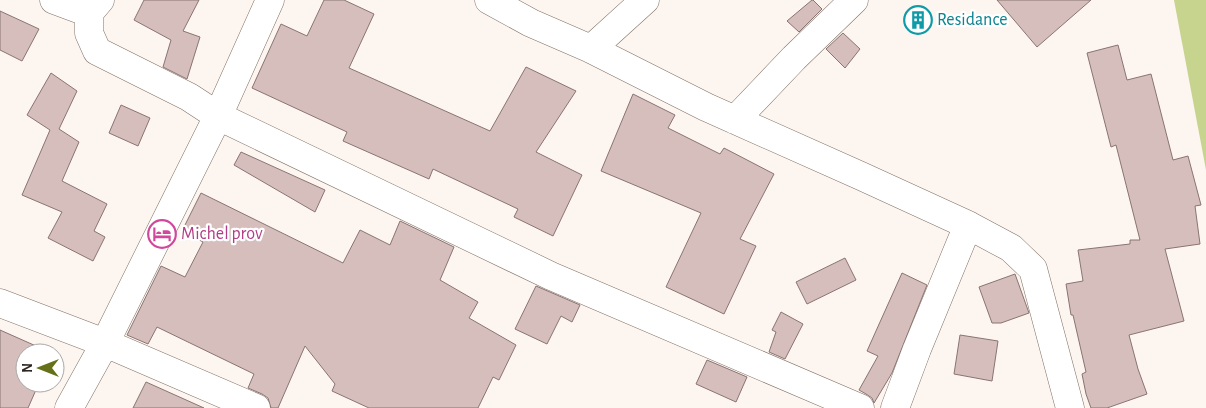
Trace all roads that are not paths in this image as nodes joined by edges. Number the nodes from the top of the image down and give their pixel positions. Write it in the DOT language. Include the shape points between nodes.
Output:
graph roads {
  1 [pos="54,0"];
  2 [pos="270,0"];
  3 [pos="489,0"];
  4 [pos="644,0"];
  5 [pos="854,0"];
  6 [pos="95,7"];
  7 [pos="591,49"];
  8 [pos="218,116"];
  9 [pos="735,120"];
  10 [pos="968,225"];
  11 [pos="0,303"];
  12 [pos="105,343"];
  13 [pos="69,408"];
  14 [pos="256,408"];
  15 [pos="860,408"];
  16 [pos="895,408"];
  17 [pos="1070,408"];
  1 -- 6 [label="street"];
  2 -- 8 [label="street"];
  3 -- 7 [label="street" via="531,23"];
  4 -- 7 [label="street"];
  5 -- 9 [label="street"];
  6 -- 8 [label="street" via="89,33 97,50 189,97"];
  7 -- 9 [label="street"];
  8 -- 12 [label="street"];
  8 -- 15 [label="street" via="551,276"];
  9 -- 10 [label="street"];
  10 -- 16 [label="street"];
  10 -- 17 [label="street" via="1011,248 1033,269"];
  11 -- 12 [label="street"];
  12 -- 13 [label="street"];
  12 -- 14 [label="street"];
}
